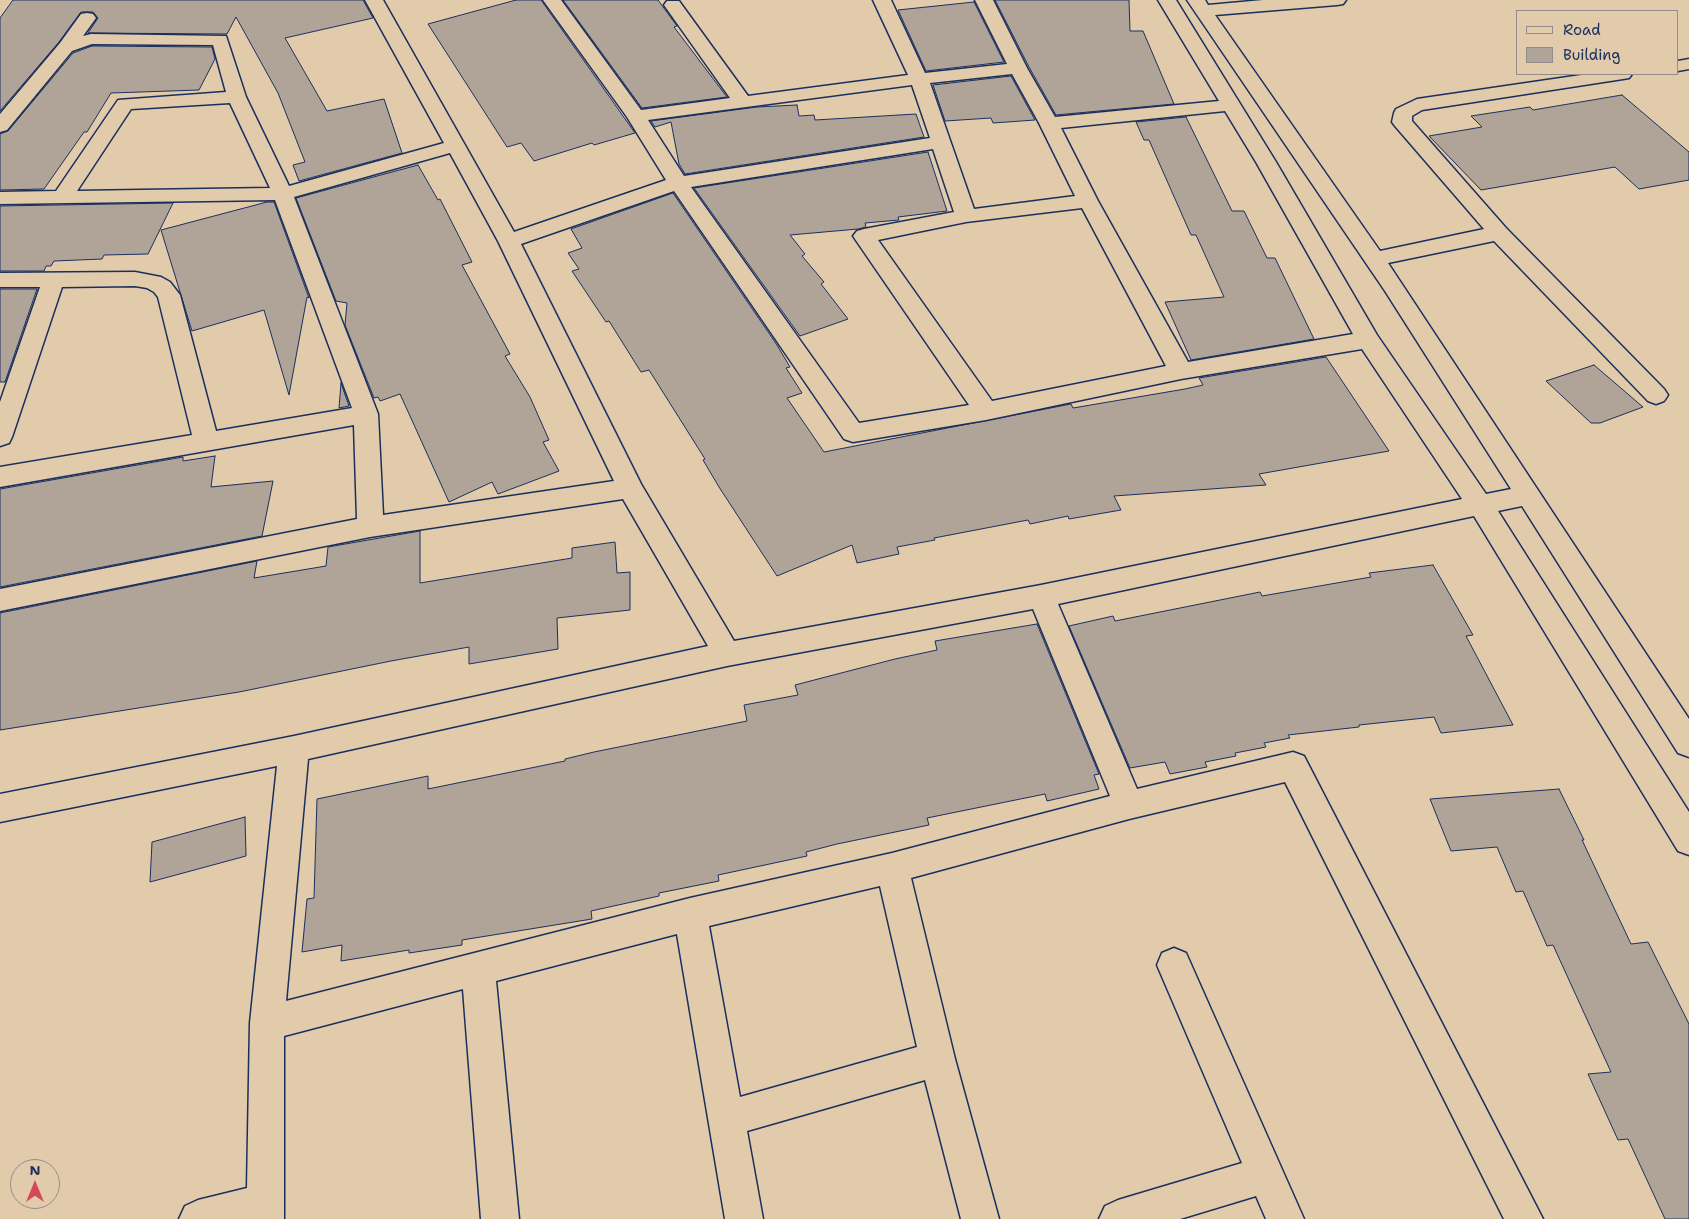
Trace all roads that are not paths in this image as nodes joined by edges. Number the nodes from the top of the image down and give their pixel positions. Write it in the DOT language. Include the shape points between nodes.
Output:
graph roads {
  1 [pos="374,0"];
  2 [pos="552,0"];
  3 [pos="882,0"];
  4 [pos="984,0"];
  5 [pos="1167,0"];
  6 [pos="1337,0"];
  7 [pos="1283,1"];
  8 [pos="673,5"];
  9 [pos="1200,6"];
  10 [pos="87,18"];
  11 [pos="66,47"];
  12 [pos="1018,68"];
  13 [pos="1616,75"];
  14 [pos="919,79"];
  15 [pos="237,97"];
  16 [pos="742,101"];
  17 [pos="1231,105"];
  18 [pos="636,116"];
  19 [pos="1049,123"];
  20 [pos="0,126"];
  21 [pos="941,142"];
  22 [pos="455,146"];
  23 [pos="678,184"];
  24 [pos="283,194"];
  25 [pos="63,196"];
  26 [pos="0,198"];
  27 [pos="1088,201"];
  28 [pos="966,216"];
  29 [pos="1499,233"];
  30 [pos="509,241"];
  31 [pos="1374,259"];
  32 [pos="54,279"];
  33 [pos="0,280"];
  34 [pos="1368,340"];
  35 [pos="1181,370"];
  36 [pos="1656,395"];
  37 [pos="986,411"];
  38 [pos="366,414"];
  39 [pos="0,437"];
  40 [pos="206,441"];
  41 [pos="0,477"];
  42 [pos="630,488"];
  43 [pos="1528,495"];
  44 [pos="1480,505"];
  45 [pos="370,527"];
  46 [pos="1042,596"];
  47 [pos="0,600"];
  48 [pos="727,654"];
  49 [pos="1689,744"];
  50 [pos="294,749"];
  51 [pos="1129,805"];
  52 [pos="0,808"];
  53 [pos="1689,840"];
  54 [pos="892,868"];
  55 [pos="690,914"];
  56 [pos="1174,965"];
  57 [pos="478,968"];
  58 [pos="267,1023"];
  59 [pos="936,1060"];
  60 [pos="727,1120"];
  61 [pos="1266,1174"];
  62 [pos="265,1210"];
  63 [pos="198,1219"];
  64 [pos="500,1219"];
  65 [pos="744,1219"];
  66 [pos="980,1219"];
  67 [pos="1118,1219"];
  68 [pos="1285,1219"];
  69 [pos="1524,1219"];
  1 -- 22 [label="street"];
  2 -- 18 [label="street"];
  3 -- 14 [label="street"];
  4 -- 12 [label="street"];
  5 -- 17 [label="street"];
  6 -- 7 [label="street"];
  7 -- 9 [label="street"];
  8 -- 16 [label="street"];
  9 -- 31 [label="street"];
  10 -- 11 [label="street"];
  11 -- 15 [label="street" via="91,39 220,40"];
  11 -- 20 [label="street"];
  12 -- 14 [label="street"];
  12 -- 19 [label="street"];
  13 -- 29 [label="street" via="1417,105 1403,113 1402,122 1410,133"];
  14 -- 16 [label="street"];
  14 -- 21 [label="street"];
  15 -- 24 [label="street"];
  15 -- 25 [label="street" via="125,104"];
  16 -- 18 [label="street"];
  17 -- 19 [label="street"];
  17 -- 34 [label="street"];
  18 -- 23 [label="street"];
  19 -- 27 [label="street"];
  21 -- 23 [label="street"];
  21 -- 28 [label="street"];
  22 -- 24 [label="street"];
  22 -- 30 [label="street"];
  23 -- 30 [label="street"];
  23 -- 37 [label="street" via="853,433"];
  24 -- 25 [label="street"];
  24 -- 38 [label="street"];
  25 -- 26 [label="street"];
  27 -- 28 [label="street"];
  27 -- 35 [label="street"];
  28 -- 37 [label="street" via="864,236"];
  29 -- 31 [label="street"];
  29 -- 36 [label="street"];
  30 -- 42 [label="street"];
  31 -- 43 [label="street"];
  32 -- 33 [label="street"];
  32 -- 39 [label="street"];
  32 -- 40 [label="street" via="135,279 162,287 169,295"];
  34 -- 35 [label="street"];
  34 -- 44 [label="street"];
  35 -- 37 [label="street"];
  38 -- 40 [label="street"];
  38 -- 45 [label="street"];
  40 -- 41 [label="street"];
  42 -- 45 [label="street"];
  42 -- 48 [label="street"];
  43 -- 44 [label="street"];
  43 -- 49 [label="street"];
  44 -- 46 [label="street"];
  44 -- 53 [label="street"];
  45 -- 47 [label="street"];
  46 -- 48 [label="street"];
  46 -- 51 [label="street"];
  48 -- 50 [label="street"];
  50 -- 52 [label="street"];
  50 -- 58 [label="street"];
  51 -- 54 [label="street"];
  51 -- 69 [label="street" via="1293,766"];
  54 -- 55 [label="street"];
  54 -- 59 [label="street"];
  55 -- 57 [label="street"];
  55 -- 60 [label="street"];
  56 -- 61 [label="street"];
  57 -- 58 [label="street"];
  57 -- 64 [label="street"];
  58 -- 62 [label="street"];
  59 -- 60 [label="street"];
  59 -- 66 [label="street"];
  60 -- 65 [label="street"];
  61 -- 67 [label="street"];
  61 -- 68 [label="street"];
  62 -- 63 [label="street"];
}
